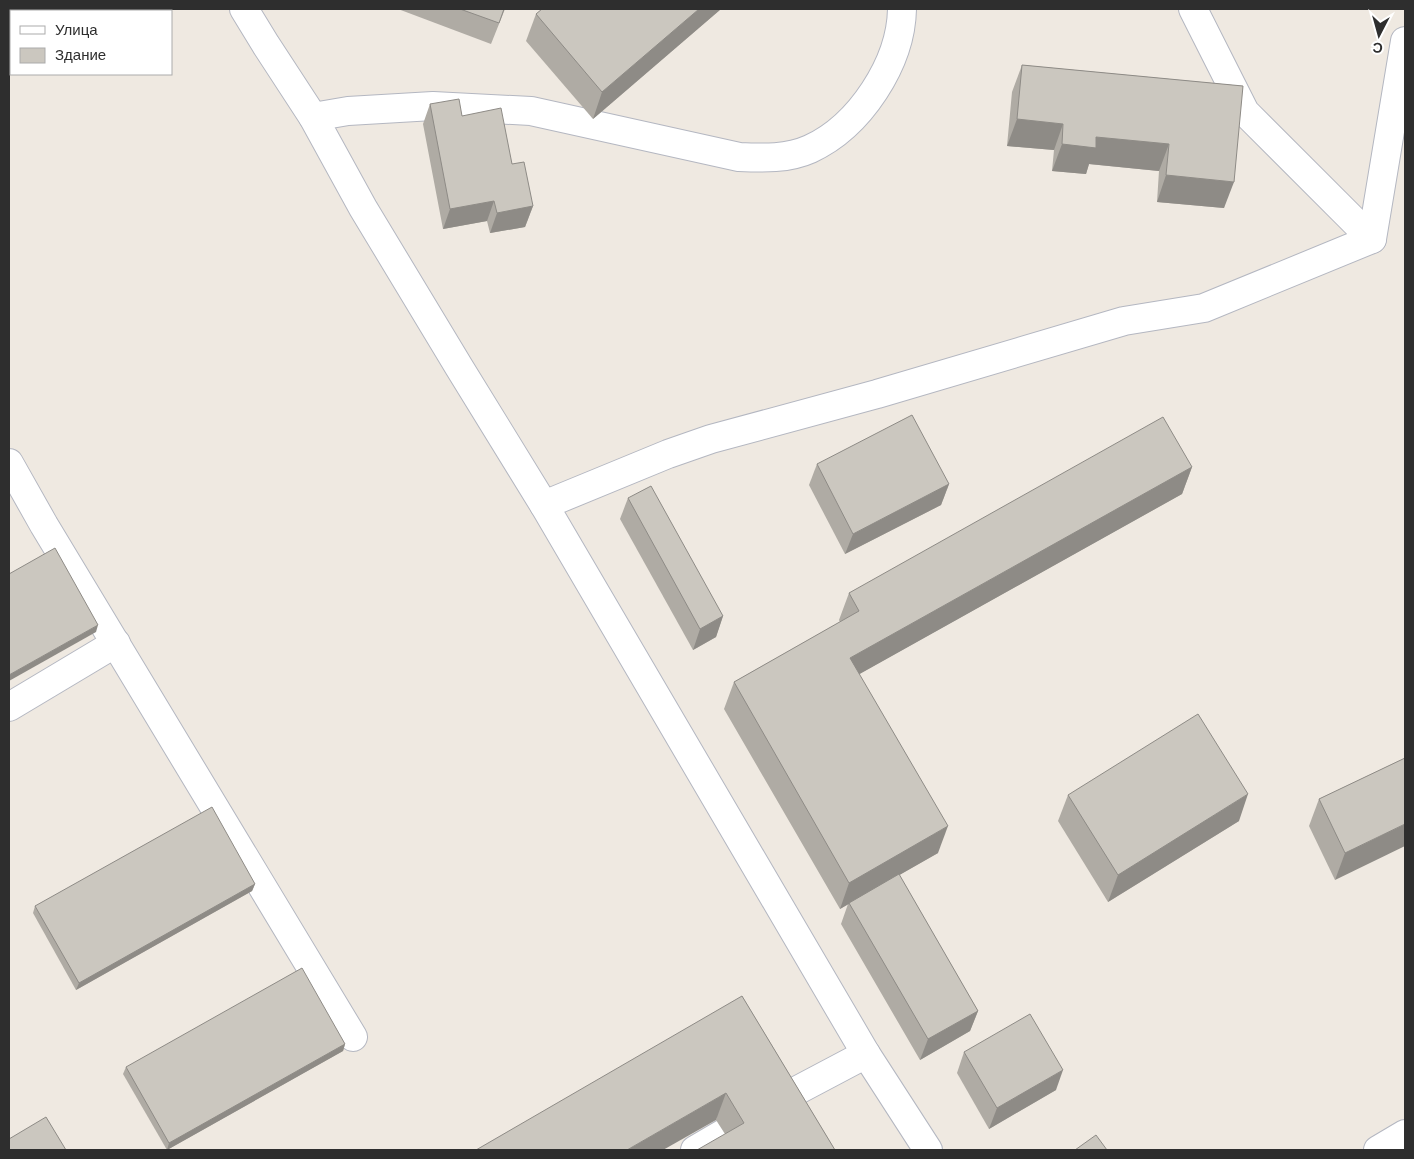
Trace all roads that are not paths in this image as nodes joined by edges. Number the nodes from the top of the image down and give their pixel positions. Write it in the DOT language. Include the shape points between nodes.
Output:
graph roads {
  1 [pos="244,9"];
  2 [pos="902,9"];
  3 [pos="1193,9"];
  4 [pos="1405,40"];
  5 [pos="313,117"];
  6 [pos="1372,239"];
  7 [pos="9,463"];
  8 [pos="544,505"];
  9 [pos="116,644"];
  10 [pos="9,706"];
  11 [pos="353,1037"];
  12 [pos="866,1054"];
  13 [pos="779,1100"];
  14 [pos="724,1133"];
  15 [pos="1405,1134"];
  16 [pos="694,1150"];
  17 [pos="928,1150"];
  18 [pos="1378,1150"];
  1 -- 5 [label="street"];
  2 -- 5 [label="street" via="902,21 891,60 866,104 838,133 809,149 771,159 739,157 531,111 433,106 348,111"];
  3 -- 6 [label="street" via="1245,112"];
  4 -- 6 [label="street"];
  5 -- 8 [label="street" via="368,216"];
  6 -- 8 [label="street" via="1204,308 1124,321 711,439"];
  7 -- 9 [label="street"];
  8 -- 12 [label="street"];
  9 -- 10 [label="street"];
  9 -- 11 [label="street"];
  12 -- 13 [label="street"];
  12 -- 17 [label="street"];
  14 -- 16 [label="street"];
  15 -- 18 [label="street"];
}
